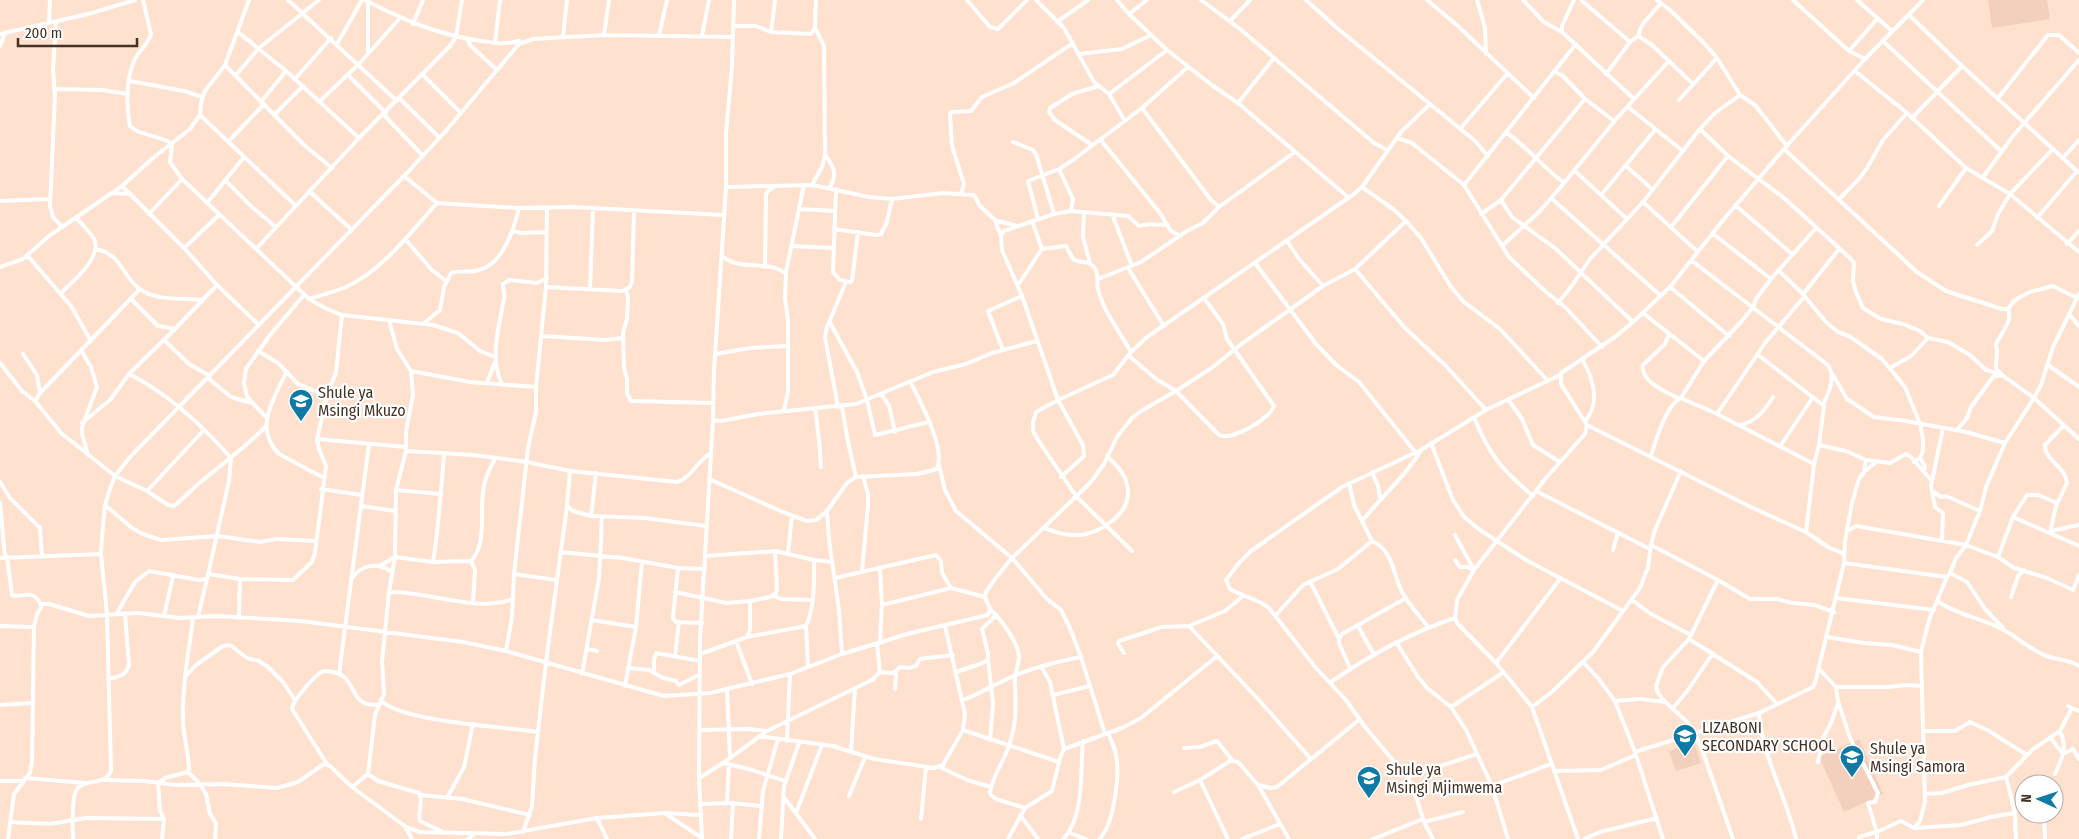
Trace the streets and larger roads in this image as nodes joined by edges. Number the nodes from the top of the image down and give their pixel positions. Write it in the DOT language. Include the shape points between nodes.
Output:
graph roads {
  1 [pos="50,0"];
  2 [pos="135,0"];
  3 [pos="143,0"];
  4 [pos="288,0"];
  5 [pos="319,0"];
  6 [pos="366,0"];
  7 [pos="423,0"];
  8 [pos="462,0"];
  9 [pos="500,0"];
  10 [pos="567,0"];
  11 [pos="608,0"];
  12 [pos="667,0"];
  13 [pos="709,0"];
  14 [pos="734,0"];
  15 [pos="774,0"];
  16 [pos="816,0"];
  17 [pos="967,0"];
  18 [pos="1027,0"];
  19 [pos="1036,0"];
  20 [pos="1088,0"];
  21 [pos="1118,0"];
  22 [pos="1147,0"];
  23 [pos="1201,0"];
  24 [pos="1250,0"];
  25 [pos="1306,0"];
  26 [pos="1427,0"];
  27 [pos="1477,0"];
  28 [pos="1523,0"];
  29 [pos="1574,0"];
  30 [pos="1581,0"];
  31 [pos="1657,0"];
  32 [pos="1793,0"];
  33 [pos="1857,0"];
  34 [pos="1922,0"];
  35 [pos="249,1"];
  36 [pos="1661,4"];
  37 [pos="304,13"];
  38 [pos="1130,14"];
  39 [pos="1910,15"];
  40 [pos="400,18"];
  41 [pos="1878,18"];
  42 [pos="1230,21"];
  43 [pos="56,22"];
  44 [pos="1057,22"];
  45 [pos="49,23"];
  46 [pos="413,24"];
  47 [pos="734,26"];
  48 [pos="815,28"];
  49 [pos="1892,31"];
  50 [pos="238,32"];
  51 [pos="771,32"];
  52 [pos="1562,32"];
  53 [pos="2,34"];
  54 [pos="659,34"];
  55 [pos="811,34"];
  56 [pos="604,35"];
  57 [pos="1151,35"];
  58 [pos="702,36"];
  59 [pos="1638,36"];
  60 [pos="456,37"];
  61 [pos="563,37"];
  62 [pos="733,37"];
  63 [pos="820,37"];
  64 [pos="330,38"];
  65 [pos="467,39"];
  66 [pos="524,40"];
  67 [pos="1883,40"];
  68 [pos="1630,42"];
  69 [pos="495,43"];
  70 [pos="1073,43"];
  71 [pos="337,44"];
  72 [pos="1576,44"];
  73 [pos="0,46"];
  74 [pos="259,48"];
  75 [pos="1167,50"];
  76 [pos="1849,51"];
  77 [pos="2079,53"];
  78 [pos="368,54"];
  79 [pos="1079,54"];
  80 [pos="1486,55"];
  81 [pos="1274,58"];
  82 [pos="1717,58"];
  83 [pos="1865,59"];
  84 [pos="2079,60"];
  85 [pos="1668,62"];
  86 [pos="359,64"];
  87 [pos="225,65"];
  88 [pos="1962,66"];
  89 [pos="1188,67"];
  90 [pos="498,70"];
  91 [pos="286,71"];
  92 [pos="1855,71"];
  93 [pos="1555,72"];
  94 [pos="422,74"];
  95 [pos="1507,74"];
  96 [pos="1606,74"];
  97 [pos="236,75"];
  98 [pos="348,75"];
  99 [pos="295,79"];
  100 [pos="130,81"];
  101 [pos="1693,84"];
  102 [pos="303,86"];
  103 [pos="1099,86"];
  104 [pos="54,89"];
  105 [pos="1937,92"];
  106 [pos="128,94"];
  107 [pos="1109,94"];
  108 [pos="1740,95"];
  109 [pos="202,97"];
  110 [pos="1534,98"];
  111 [pos="1998,98"];
  112 [pos="1585,99"];
  113 [pos="1634,99"];
  114 [pos="398,100"];
  115 [pos="1679,100"];
  116 [pos="320,101"];
  117 [pos="263,103"];
  118 [pos="1238,103"];
  119 [pos="1430,104"];
  120 [pos="1628,107"];
  121 [pos="1142,108"];
  122 [pos="1907,113"];
  123 [pos="274,114"];
  124 [pos="385,114"];
  125 [pos="460,114"];
  126 [pos="200,115"];
  127 [pos="1912,118"];
  128 [pos="1125,120"];
  129 [pos="1614,121"];
  130 [pos="2025,122"];
  131 [pos="1460,129"];
  132 [pos="1700,129"];
  133 [pos="1655,130"];
  134 [pos="1507,133"];
  135 [pos="359,138"];
  136 [pos="440,138"];
  137 [pos="1397,138"];
  138 [pos="1100,139"];
  139 [pos="2079,140"];
  140 [pos="228,142"];
  141 [pos="1013,142"];
  142 [pos="172,144"];
  143 [pos="1092,145"];
  144 [pos="1785,148"];
  145 [pos="2053,149"];
  146 [pos="1386,150"];
  147 [pos="1683,151"];
  148 [pos="2001,151"];
  149 [pos="160,152"];
  150 [pos="1295,152"];
  151 [pos="825,155"];
  152 [pos="423,156"];
  153 [pos="1488,156"];
  154 [pos="1728,156"];
  155 [pos="244,157"];
  156 [pos="1535,157"];
  157 [pos="2063,158"];
  158 [pos="170,159"];
  159 [pos="1626,166"];
  160 [pos="332,168"];
  161 [pos="1966,168"];
  162 [pos="1059,169"];
  163 [pos="1574,171"];
  164 [pos="2078,172"];
  165 [pos="404,176"];
  166 [pos="1043,176"];
  167 [pos="1983,177"];
  168 [pos="182,178"];
  169 [pos="1758,178"];
  170 [pos="225,180"];
  171 [pos="1564,184"];
  172 [pos="804,185"];
  173 [pos="812,185"];
  174 [pos="1464,185"];
  175 [pos="122,186"];
  176 [pos="776,186"];
  177 [pos="726,187"];
  178 [pos="1362,187"];
  179 [pos="829,188"];
  180 [pos="836,189"];
  181 [pos="1652,189"];
  182 [pos="309,190"];
  183 [pos="112,193"];
  184 [pos="129,194"];
  185 [pos="961,194"];
  186 [pos="2010,194"];
  187 [pos="1601,195"];
  188 [pos="1349,198"];
  189 [pos="1551,198"];
  190 [pos="50,199"];
  191 [pos="892,199"];
  192 [pos="1501,200"];
  193 [pos="1839,200"];
  194 [pos="0,201"];
  195 [pos="1643,202"];
  196 [pos="206,203"];
  197 [pos="437,203"];
  198 [pos="1735,205"];
  199 [pos="296,206"];
  200 [pos="1939,206"];
  201 [pos="546,207"];
  202 [pos="1218,207"];
  203 [pos="519,208"];
  204 [pos="593,208"];
  205 [pos="800,209"];
  206 [pos="634,210"];
  207 [pos="835,211"];
  208 [pos="1071,211"];
  209 [pos="1084,212"];
  210 [pos="149,214"];
  211 [pos="1054,214"];
  212 [pos="1112,214"];
  213 [pos="1481,214"];
  214 [pos="219,215"];
  215 [pos="723,215"];
  216 [pos="77,218"];
  217 [pos="2037,218"];
  218 [pos="1038,219"];
  219 [pos="1627,219"];
  220 [pos="995,220"];
  221 [pos="1032,221"];
  222 [pos="1406,221"];
  223 [pos="1168,225"];
  224 [pos="1017,226"];
  225 [pos="1525,226"];
  226 [pos="62,227"];
  227 [pos="276,227"];
  228 [pos="1671,227"];
  229 [pos="1816,228"];
  230 [pos="834,229"];
  231 [pos="352,230"];
  232 [pos="512,231"];
  233 [pos="2079,231"];
  234 [pos="547,232"];
  235 [pos="858,232"];
  236 [pos="1712,234"];
  237 [pos="1001,236"];
  238 [pos="1180,236"];
  239 [pos="405,239"];
  240 [pos="1287,241"];
  241 [pos="1603,244"];
  242 [pos="2067,244"];
  243 [pos="1503,245"];
  244 [pos="1977,245"];
  245 [pos="792,246"];
  246 [pos="184,248"];
  247 [pos="834,248"];
  248 [pos="1839,248"];
  249 [pos="96,249"];
  250 [pos="256,249"];
  251 [pos="1042,249"];
  252 [pos="1698,252"];
  253 [pos="2079,252"];
  254 [pos="27,254"];
  255 [pos="1792,254"];
  256 [pos="722,256"];
  257 [pos="1692,260"];
  258 [pos="1090,263"];
  259 [pos="1255,263"];
  260 [pos="0,267"];
  261 [pos="765,267"];
  262 [pos="1130,267"];
  263 [pos="1355,269"];
  264 [pos="1779,271"];
  265 [pos="786,272"];
  266 [pos="1582,273"];
  267 [pos="547,278"];
  268 [pos="1771,278"];
  269 [pos="1098,279"];
  270 [pos="446,281"];
  271 [pos="846,282"];
  272 [pos="217,285"];
  273 [pos="1018,285"];
  274 [pos="296,286"];
  275 [pos="1323,286"];
  276 [pos="546,287"];
  277 [pos="1670,287"];
  278 [pos="140,289"];
  279 [pos="590,289"];
  280 [pos="626,290"];
  281 [pos="61,293"];
  282 [pos="304,294"];
  283 [pos="1022,296"];
  284 [pos="1661,296"];
  285 [pos="2078,296"];
  286 [pos="1804,297"];
  287 [pos="1204,298"];
  288 [pos="309,299"];
  289 [pos="132,300"];
  290 [pos="202,300"];
  291 [pos="1558,303"];
  292 [pos="1754,306"];
  293 [pos="1289,309"];
  294 [pos="2008,309"];
  295 [pos="1644,313"];
  296 [pos="2070,314"];
  297 [pos="342,315"];
  298 [pos="389,320"];
  299 [pos="829,321"];
  300 [pos="1633,322"];
  301 [pos="423,323"];
  302 [pos="259,324"];
  303 [pos="1164,326"];
  304 [pos="2079,326"];
  305 [pos="1778,327"];
  306 [pos="176,329"];
  307 [pos="1669,334"];
  308 [pos="543,336"];
  309 [pos="1729,336"];
  310 [pos="624,338"];
  311 [pos="1928,338"];
  312 [pos="164,340"];
  313 [pos="91,341"];
  314 [pos="1037,341"];
  315 [pos="788,346"];
  316 [pos="1602,347"];
  317 [pos="1003,350"];
  318 [pos="1234,350"];
  319 [pos="258,351"];
  320 [pos="82,352"];
  321 [pos="1130,353"];
  322 [pos="23,354"];
  323 [pos="716,354"];
  324 [pos="1757,354"];
  325 [pos="495,359"];
  326 [pos="1582,359"];
  327 [pos="1704,360"];
  328 [pos="0,362"];
  329 [pos="2048,365"];
  330 [pos="1890,368"];
  331 [pos="411,371"];
  332 [pos="287,372"];
  333 [pos="418,373"];
  334 [pos="129,374"];
  335 [pos="1560,375"];
  336 [pos="1833,375"];
  337 [pos="2002,375"];
  338 [pos="210,377"];
  339 [pos="413,378"];
  340 [pos="910,381"];
  341 [pos="1548,381"];
  342 [pos="487,383"];
  343 [pos="502,384"];
  344 [pos="536,387"];
  345 [pos="2079,387"];
  346 [pos="1176,391"];
  347 [pos="40,393"];
  348 [pos="881,394"];
  349 [pos="327,396"];
  350 [pos="1773,397"];
  351 [pos="1813,397"];
  352 [pos="1508,398"];
  353 [pos="1680,398"];
  354 [pos="2034,398"];
  355 [pos="867,400"];
  356 [pos="1058,400"];
  357 [pos="35,401"];
  358 [pos="252,403"];
  359 [pos="713,403"];
  360 [pos="1824,405"];
  361 [pos="180,407"];
  362 [pos="840,407"];
  363 [pos="815,408"];
  364 [pos="1486,410"];
  365 [pos="784,411"];
  366 [pos="1717,414"];
  367 [pos="266,417"];
  368 [pos="1474,417"];
  369 [pos="713,420"];
  370 [pos="929,422"];
  371 [pos="82,423"];
  372 [pos="1586,423"];
  373 [pos="1920,424"];
  374 [pos="1740,425"];
  375 [pos="266,426"];
  376 [pos="2063,426"];
  377 [pos="1943,428"];
  378 [pos="204,430"];
  379 [pos="1957,430"];
  380 [pos="895,432"];
  381 [pos="317,438"];
  382 [pos="2079,439"];
  383 [pos="1432,443"];
  384 [pos="2004,443"];
  385 [pos="369,444"];
  386 [pos="1781,445"];
  387 [pos="1819,445"];
  388 [pos="406,449"];
  389 [pos="1422,450"];
  390 [pos="711,452"];
  391 [pos="1416,453"];
  392 [pos="444,454"];
  393 [pos="88,455"];
  394 [pos="1107,456"];
  395 [pos="1651,456"];
  396 [pos="232,458"];
  397 [pos="1920,458"];
  398 [pos="494,459"];
  399 [pos="1866,460"];
  400 [pos="527,462"];
  401 [pos="1560,462"];
  402 [pos="1876,462"];
  403 [pos="1914,462"];
  404 [pos="1814,464"];
  405 [pos="939,465"];
  406 [pos="820,467"];
  407 [pos="570,470"];
  408 [pos="1681,471"];
  409 [pos="1372,472"];
  410 [pos="1864,472"];
  411 [pos="1924,472"];
  412 [pos="596,473"];
  413 [pos="115,476"];
  414 [pos="864,476"];
  415 [pos="856,477"];
  416 [pos="1061,477"];
  417 [pos="324,478"];
  418 [pos="709,479"];
  419 [pos="1932,480"];
  420 [pos="0,482"];
  421 [pos="1350,482"];
  422 [pos="321,489"];
  423 [pos="396,490"];
  424 [pos="1536,491"];
  425 [pos="1931,491"];
  426 [pos="147,492"];
  427 [pos="440,494"];
  428 [pos="362,495"];
  429 [pos="1076,496"];
  430 [pos="1533,496"];
  431 [pos="1380,498"];
  432 [pos="0,503"];
  433 [pos="2057,503"];
  434 [pos="106,504"];
  435 [pos="361,506"];
  436 [pos="567,506"];
  437 [pos="395,511"];
  438 [pos="827,511"];
  439 [pos="1980,511"];
  440 [pos="591,516"];
  441 [pos="792,516"];
  442 [pos="602,517"];
  443 [pos="2013,518"];
  444 [pos="1362,521"];
  445 [pos="1107,525"];
  446 [pos="2079,525"];
  447 [pos="706,526"];
  448 [pos="1044,528"];
  449 [pos="1847,530"];
  450 [pos="1618,532"];
  451 [pos="1806,532"];
  452 [pos="2050,532"];
  453 [pos="1455,535"];
  454 [pos="218,536"];
  455 [pos="316,541"];
  456 [pos="1372,541"];
  457 [pos="1496,541"];
  458 [pos="1942,541"];
  459 [pos="1966,545"];
  460 [pos="2079,546"];
  461 [pos="1650,547"];
  462 [pos="775,550"];
  463 [pos="1613,550"];
  464 [pos="560,552"];
  465 [pos="1132,552"];
  466 [pos="788,553"];
  467 [pos="101,554"];
  468 [pos="1844,554"];
  469 [pos="601,556"];
  470 [pos="705,556"];
  471 [pos="42,557"];
  472 [pos="395,557"];
  473 [pos="1998,557"];
  474 [pos="4,558"];
  475 [pos="1012,558"];
  476 [pos="814,560"];
  477 [pos="1455,560"];
  478 [pos="432,562"];
  479 [pos="471,562"];
  480 [pos="642,562"];
  481 [pos="832,562"];
  482 [pos="1844,563"];
  483 [pos="381,565"];
  484 [pos="678,568"];
  485 [pos="880,568"];
  486 [pos="2014,568"];
  487 [pos="705,569"];
  488 [pos="1474,570"];
  489 [pos="2024,570"];
  490 [pos="392,572"];
  491 [pos="862,572"];
  492 [pos="514,574"];
  493 [pos="1949,575"];
  494 [pos="173,576"];
  495 [pos="208,576"];
  496 [pos="2018,576"];
  497 [pos="2079,576"];
  498 [pos="835,578"];
  499 [pos="240,579"];
  500 [pos="1560,579"];
  501 [pos="351,580"];
  502 [pos="556,580"];
  503 [pos="1718,580"];
  504 [pos="1310,581"];
  505 [pos="951,588"];
  506 [pos="2073,590"];
  507 [pos="389,592"];
  508 [pos="675,592"];
  509 [pos="2079,592"];
  510 [pos="703,596"];
  511 [pos="773,596"];
  512 [pos="1243,596"];
  513 [pos="985,597"];
  514 [pos="2011,597"];
  515 [pos="1406,598"];
  516 [pos="1836,598"];
  517 [pos="513,599"];
  518 [pos="812,600"];
  519 [pos="1632,600"];
  520 [pos="1937,601"];
  521 [pos="473,602"];
  522 [pos="750,602"];
  523 [pos="41,605"];
  524 [pos="882,605"];
  525 [pos="990,609"];
  526 [pos="1934,610"];
  527 [pos="1623,611"];
  528 [pos="1834,612"];
  529 [pos="117,613"];
  530 [pos="125,613"];
  531 [pos="108,614"];
  532 [pos="996,615"];
  533 [pos="1276,615"];
  534 [pos="164,616"];
  535 [pos="195,618"];
  536 [pos="239,618"];
  537 [pos="1455,618"];
  538 [pos="592,620"];
  539 [pos="679,622"];
  540 [pos="702,623"];
  541 [pos="0,626"];
  542 [pos="345,626"];
  543 [pos="806,626"];
  544 [pos="944,626"];
  545 [pos="1189,626"];
  546 [pos="1358,626"];
  547 [pos="34,627"];
  548 [pos="636,627"];
  549 [pos="1428,627"];
  550 [pos="2004,630"];
  551 [pos="386,632"];
  552 [pos="747,637"];
  553 [pos="1690,637"];
  554 [pos="1827,637"];
  555 [pos="1339,639"];
  556 [pos="736,641"];
  557 [pos="1396,642"];
  558 [pos="878,644"];
  559 [pos="587,649"];
  560 [pos="506,651"];
  561 [pos="597,651"];
  562 [pos="1922,652"];
  563 [pos="1124,653"];
  564 [pos="1713,653"];
  565 [pos="700,654"];
  566 [pos="842,654"];
  567 [pos="953,655"];
  568 [pos="1374,655"];
  569 [pos="675,656"];
  570 [pos="1080,657"];
  571 [pos="1216,657"];
  572 [pos="988,659"];
  573 [pos="700,661"];
  574 [pos="546,662"];
  575 [pos="1583,662"];
  576 [pos="1496,663"];
  577 [pos="1041,666"];
  578 [pos="2079,666"];
  579 [pos="808,667"];
  580 [pos="628,668"];
  581 [pos="1350,668"];
  582 [pos="1819,669"];
  583 [pos="654,672"];
  584 [pos="880,672"];
  585 [pos="956,672"];
  586 [pos="1504,672"];
  587 [pos="894,673"];
  588 [pos="339,674"];
  589 [pos="582,674"];
  590 [pos="790,674"];
  591 [pos="699,675"];
  592 [pos="1015,676"];
  593 [pos="185,677"];
  594 [pos="108,679"];
  595 [pos="1330,682"];
  596 [pos="752,684"];
  597 [pos="625,686"];
  598 [pos="1090,686"];
  599 [pos="1922,686"];
  600 [pos="1836,687"];
  601 [pos="855,688"];
  602 [pos="992,688"];
  603 [pos="895,689"];
  604 [pos="728,690"];
  605 [pos="700,694"];
  606 [pos="1053,695"];
  607 [pos="295,700"];
  608 [pos="963,700"];
  609 [pos="381,701"];
  610 [pos="1615,701"];
  611 [pos="1838,701"];
  612 [pos="32,703"];
  613 [pos="1666,703"];
  614 [pos="1777,704"];
  615 [pos="0,705"];
  616 [pos="378,705"];
  617 [pos="1450,707"];
  618 [pos="1532,707"];
  619 [pos="1673,708"];
  620 [pos="2079,711"];
  621 [pos="1758,712"];
  622 [pos="1360,719"];
  623 [pos="788,722"];
  624 [pos="473,724"];
  625 [pos="729,729"];
  626 [pos="700,730"];
  627 [pos="963,730"];
  628 [pos="767,731"];
  629 [pos="1923,731"];
  630 [pos="2060,731"];
  631 [pos="538,732"];
  632 [pos="1694,732"];
  633 [pos="1106,734"];
  634 [pos="759,736"];
  635 [pos="2050,737"];
  636 [pos="778,739"];
  637 [pos="990,740"];
  638 [pos="787,741"];
  639 [pos="1083,741"];
  640 [pos="799,743"];
  641 [pos="822,745"];
  642 [pos="1009,746"];
  643 [pos="1184,748"];
  644 [pos="1064,749"];
  645 [pos="851,751"];
  646 [pos="1477,754"];
  647 [pos="1636,754"];
  648 [pos="2063,754"];
  649 [pos="2027,755"];
  650 [pos="865,757"];
  651 [pos="730,758"];
  652 [pos="1311,759"];
  653 [pos="2079,759"];
  654 [pos="1232,760"];
  655 [pos="1059,762"];
  656 [pos="1818,762"];
  657 [pos="723,763"];
  658 [pos="327,764"];
  659 [pos="729,764"];
  660 [pos="1551,764"];
  661 [pos="926,767"];
  662 [pos="940,767"];
  663 [pos="1554,771"];
  664 [pos="188,772"];
  665 [pos="368,774"];
  666 [pos="766,774"];
  667 [pos="2055,774"];
  668 [pos="192,777"];
  669 [pos="1407,777"];
  670 [pos="2006,777"];
  671 [pos="699,778"];
  672 [pos="24,780"];
  673 [pos="104,780"];
  674 [pos="1200,780"];
  675 [pos="0,781"];
  676 [pos="785,782"];
  677 [pos="85,783"];
  678 [pos="158,783"];
  679 [pos="194,784"];
  680 [pos="200,784"];
  681 [pos="1258,785"];
  682 [pos="1492,786"];
  683 [pos="352,787"];
  684 [pos="991,787"];
  685 [pos="1174,792"];
  686 [pos="1925,794"];
  687 [pos="421,795"];
  688 [pos="783,796"];
  689 [pos="849,796"];
  690 [pos="448,798"];
  691 [pos="728,802"];
  692 [pos="733,803"];
  693 [pos="700,804"];
  694 [pos="760,806"];
  695 [pos="1025,808"];
  696 [pos="2014,808"];
  697 [pos="1463,812"];
  698 [pos="2014,812"];
  699 [pos="665,813"];
  700 [pos="796,813"];
  701 [pos="530,815"];
  702 [pos="701,815"];
  703 [pos="1020,815"];
  704 [pos="164,818"];
  705 [pos="597,818"];
  706 [pos="1657,818"];
  707 [pos="921,819"];
  708 [pos="74,820"];
  709 [pos="1423,820"];
  710 [pos="10,822"];
  711 [pos="1280,824"];
  712 [pos="2015,824"];
  713 [pos="2044,824"];
  714 [pos="406,827"];
  715 [pos="1914,828"];
  716 [pos="442,832"];
  717 [pos="523,832"];
  718 [pos="1070,832"];
  719 [pos="474,834"];
  720 [pos="1877,835"];
  721 [pos="507,837"];
  722 [pos="702,838"];
  723 [pos="8,839"];
  724 [pos="73,839"];
  725 [pos="162,839"];
  726 [pos="215,839"];
  727 [pos="412,839"];
  728 [pos="468,839"];
  729 [pos="607,839"];
  730 [pos="731,839"];
  731 [pos="759,839"];
  732 [pos="782,839"];
  733 [pos="814,839"];
  734 [pos="1008,839"];
  735 [pos="1038,839"];
  736 [pos="1063,839"];
  737 [pos="1086,839"];
  738 [pos="1099,839"];
  739 [pos="1228,839"];
  740 [pos="1242,839"];
  741 [pos="1289,839"];
  742 [pos="1373,839"];
  743 [pos="1433,839"];
  744 [pos="1508,839"];
  745 [pos="1578,839"];
  746 [pos="1584,839"];
  747 [pos="1664,839"];
  748 [pos="1733,839"];
  749 [pos="1796,839"];
  750 [pos="1859,839"];
  751 [pos="2016,839"];
  752 [pos="2045,839"];
  1 -- 45 [label="street"];
  2 -- 43 [label="street"];
  3 -- 100 [label="street" via="152,34 134,62"];
  4 -- 37 [label="street"];
  5 -- 37 [label="street"];
  6 -- 40 [label="street"];
  6 -- 71 [label="street"];
  6 -- 78 [label="street"];
  7 -- 46 [label="street"];
  8 -- 60 [label="street"];
  9 -- 69 [label="street"];
  10 -- 61 [label="street"];
  11 -- 56 [label="street"];
  12 -- 54 [label="street"];
  13 -- 58 [label="street"];
  14 -- 47 [label="street"];
  15 -- 51 [label="street"];
  16 -- 48 [label="street"];
  17 -- 18 [label="street" via="994,30"];
  19 -- 44 [label="street"];
  20 -- 44 [label="street"];
  21 -- 38 [label="street"];
  22 -- 38 [label="street"];
  23 -- 42 [label="street"];
  24 -- 42 [label="street"];
  25 -- 119 [label="street"];
  26 -- 80 [label="street"];
  27 -- 80 [label="street" via="1485,28"];
  28 -- 52 [label="street" via="1544,22"];
  29 -- 52 [label="street"];
  30 -- 68 [label="street"];
  31 -- 36 [label="street"];
  32 -- 76 [label="street"];
  33 -- 41 [label="street"];
  34 -- 39 [label="street"];
  35 -- 50 [label="street"];
  36 -- 59 [label="street" via="1642,25"];
  36 -- 82 [label="street"];
  37 -- 64 [label="street"];
  37 -- 74 [label="street"];
  38 -- 57 [label="street"];
  39 -- 49 [label="street"];
  39 -- 88 [label="street"];
  40 -- 46 [label="street"];
  40 -- 78 [label="street"];
  41 -- 49 [label="street"];
  41 -- 76 [label="street"];
  42 -- 81 [label="street"];
  43 -- 45 [label="street"];
  43 -- 104 [label="street" via="52,70"];
  44 -- 70 [label="street"];
  45 -- 53 [label="street"];
  46 -- 60 [label="street"];
  47 -- 51 [label="street" via="756,26"];
  47 -- 62 [label="street"];
  48 -- 55 [label="street"];
  48 -- 63 [label="street"];
  49 -- 67 [label="street"];
  50 -- 74 [label="street"];
  50 -- 87 [label="street"];
  51 -- 55 [label="street"];
  52 -- 72 [label="street"];
  53 -- 73 [label="street"];
  54 -- 56 [label="street"];
  54 -- 58 [label="street"];
  55 -- 63 [label="street"];
  56 -- 61 [label="street"];
  57 -- 75 [label="street"];
  57 -- 79 [label="street" via="1122,50"];
  58 -- 62 [label="street"];
  59 -- 68 [label="street"];
  59 -- 85 [label="street"];
  60 -- 65 [label="street"];
  60 -- 94 [label="street"];
  61 -- 66 [label="street"];
  62 -- 177 [label="street"];
  63 -- 151 [label="street" via="824,46"];
  64 -- 71 [label="street"];
  64 -- 99 [label="street"];
  65 -- 69 [label="street"];
  65 -- 90 [label="street"];
  66 -- 69 [label="street"];
  66 -- 90 [label="street"];
  67 -- 83 [label="street"];
  67 -- 105 [label="street"];
  68 -- 96 [label="street"];
  70 -- 79 [label="street"];
  70 -- 185 [label="street" via="1014,84 982,97 970,111 950,114 952,146 964,184"];
  71 -- 86 [label="street"];
  72 -- 93 [label="street"];
  72 -- 96 [label="street"];
  74 -- 91 [label="street"];
  74 -- 97 [label="street"];
  75 -- 89 [label="street"];
  75 -- 107 [label="street"];
  76 -- 83 [label="street"];
  77 -- 111 [label="street" via="2059,36 2048,35"];
  78 -- 86 [label="street"];
  79 -- 103 [label="street"];
  80 -- 95 [label="street"];
  81 -- 118 [label="street"];
  81 -- 146 [label="street"];
  82 -- 101 [label="street"];
  82 -- 108 [label="street"];
  83 -- 92 [label="street"];
  84 -- 130 [label="street"];
  85 -- 101 [label="street"];
  85 -- 113 [label="street"];
  86 -- 98 [label="street"];
  86 -- 114 [label="street"];
  87 -- 97 [label="street"];
  87 -- 109 [label="street"];
  88 -- 105 [label="street"];
  88 -- 111 [label="street"];
  89 -- 118 [label="street"];
  89 -- 121 [label="street"];
  90 -- 125 [label="street"];
  91 -- 99 [label="street"];
  91 -- 117 [label="street"];
  92 -- 122 [label="street"];
  92 -- 144 [label="street"];
  93 -- 110 [label="street"];
  93 -- 112 [label="street"];
  94 -- 114 [label="street"];
  94 -- 125 [label="street"];
  95 -- 110 [label="street"];
  95 -- 131 [label="street"];
  96 -- 113 [label="street"];
  97 -- 117 [label="street"];
  98 -- 116 [label="street"];
  98 -- 124 [label="street"];
  99 -- 102 [label="street"];
  100 -- 106 [label="street"];
  100 -- 109 [label="street"];
  101 -- 115 [label="street"];
  102 -- 116 [label="street"];
  102 -- 123 [label="street"];
  103 -- 107 [label="street"];
  103 -- 143 [label="street" via="1072,94 1050,108 1049,112 1055,120"];
  104 -- 106 [label="street"];
  104 -- 190 [label="street"];
  105 -- 127 [label="street"];
  105 -- 148 [label="street"];
  106 -- 142 [label="street" via="130,126 135,131 160,137"];
  107 -- 128 [label="street"];
  108 -- 132 [label="street"];
  108 -- 144 [label="street" via="1755,105"];
  109 -- 126 [label="street"];
  110 -- 134 [label="street"];
  111 -- 130 [label="street"];
  112 -- 129 [label="street"];
  112 -- 156 [label="street"];
  113 -- 120 [label="street"];
  114 -- 124 [label="street"];
  114 -- 136 [label="street"];
  116 -- 135 [label="street"];
  117 -- 123 [label="street"];
  117 -- 140 [label="street"];
  118 -- 150 [label="street"];
  119 -- 131 [label="street"];
  119 -- 137 [label="street"];
  120 -- 129 [label="street"];
  120 -- 133 [label="street"];
  121 -- 128 [label="street"];
  121 -- 202 [label="street"];
  122 -- 127 [label="street"];
  122 -- 193 [label="street" via="1883,140 1859,179"];
  123 -- 160 [label="street"];
  124 -- 135 [label="street"];
  124 -- 152 [label="street"];
  125 -- 136 [label="street"];
  126 -- 140 [label="street"];
  126 -- 142 [label="street" via="190,129"];
  127 -- 161 [label="street"];
  128 -- 138 [label="street"];
  129 -- 163 [label="street"];
  130 -- 145 [label="street"];
  130 -- 148 [label="street"];
  131 -- 153 [label="street"];
  132 -- 147 [label="street"];
  132 -- 154 [label="street"];
  133 -- 147 [label="street"];
  133 -- 159 [label="street"];
  134 -- 153 [label="street"];
  134 -- 156 [label="street"];
  135 -- 160 [label="street"];
  136 -- 152 [label="street"];
  137 -- 146 [label="street"];
  137 -- 174 [label="street" via="1412,143"];
  138 -- 143 [label="street"];
  138 -- 223 [label="street"];
  139 -- 157 [label="street"];
  140 -- 155 [label="street"];
  141 -- 166 [label="street" via="1033,150"];
  142 -- 149 [label="street"];
  142 -- 158 [label="street"];
  143 -- 162 [label="street"];
  144 -- 169 [label="street"];
  144 -- 193 [label="street"];
  145 -- 157 [label="street"];
  145 -- 186 [label="street"];
  146 -- 178 [label="street"];
  147 -- 181 [label="street"];
  148 -- 167 [label="street"];
  149 -- 158 [label="street"];
  149 -- 175 [label="street"];
  150 -- 188 [label="street"];
  150 -- 202 [label="street"];
  151 -- 173 [label="street"];
  151 -- 179 [label="street" via="834,171"];
  152 -- 165 [label="street"];
  153 -- 174 [label="street"];
  154 -- 169 [label="street"];
  154 -- 228 [label="street"];
  155 -- 170 [label="street"];
  155 -- 199 [label="street"];
  156 -- 171 [label="street"];
  156 -- 192 [label="street"];
  157 -- 164 [label="street"];
  158 -- 168 [label="street"];
  159 -- 181 [label="street"];
  159 -- 187 [label="street"];
  160 -- 182 [label="street"];
  161 -- 167 [label="street"];
  161 -- 200 [label="street"];
  162 -- 166 [label="street"];
  162 -- 208 [label="street" via="1073,199"];
  163 -- 171 [label="street"];
  163 -- 187 [label="street"];
  164 -- 217 [label="street"];
  165 -- 197 [label="street"];
  165 -- 231 [label="street"];
  166 -- 211 [label="street"];
  166 -- 218 [label="street" via="1027,182"];
  167 -- 186 [label="street"];
  168 -- 196 [label="street"];
  168 -- 210 [label="street"];
  169 -- 198 [label="street"];
  169 -- 229 [label="street"];
  170 -- 196 [label="street"];
  170 -- 227 [label="street"];
  171 -- 189 [label="street"];
  172 -- 173 [label="street"];
  172 -- 176 [label="street"];
  172 -- 205 [label="street"];
  173 -- 179 [label="street"];
  174 -- 213 [label="street"];
  175 -- 183 [label="street"];
  175 -- 184 [label="street"];
  176 -- 177 [label="street"];
  176 -- 261 [label="street" via="766,195"];
  177 -- 215 [label="street"];
  178 -- 188 [label="street"];
  178 -- 222 [label="street"];
  179 -- 180 [label="street"];
  180 -- 191 [label="street"];
  180 -- 207 [label="street"];
  181 -- 195 [label="street"];
  182 -- 199 [label="street"];
  182 -- 231 [label="street"];
  183 -- 184 [label="street"];
  183 -- 216 [label="street"];
  184 -- 210 [label="street"];
  185 -- 191 [label="street"];
  185 -- 220 [label="street" via="974,195"];
  186 -- 217 [label="street"];
  186 -- 244 [label="street" via="1992,231"];
  187 -- 219 [label="street"];
  188 -- 240 [label="street"];
  189 -- 225 [label="street"];
  189 -- 241 [label="street"];
  190 -- 194 [label="street"];
  190 -- 226 [label="street" via="51,212"];
  191 -- 235 [label="street" via="882,234"];
  192 -- 213 [label="street"];
  192 -- 225 [label="street" via="1512,217"];
  193 -- 294 [label="street" via="1928,280 1965,298"];
  195 -- 219 [label="street"];
  195 -- 228 [label="street"];
  196 -- 214 [label="street"];
  197 -- 203 [label="street"];
  197 -- 239 [label="street"];
  198 -- 236 [label="street"];
  198 -- 255 [label="street"];
  199 -- 227 [label="street"];
  201 -- 203 [label="street"];
  201 -- 204 [label="street"];
  201 -- 234 [label="street"];
  202 -- 238 [label="street" via="1204,223"];
  203 -- 232 [label="street"];
  204 -- 206 [label="street"];
  204 -- 279 [label="street"];
  205 -- 207 [label="street"];
  205 -- 245 [label="street"];
  206 -- 215 [label="street"];
  206 -- 280 [label="street" via="632,282"];
  207 -- 230 [label="street"];
  208 -- 209 [label="street"];
  208 -- 211 [label="street"];
  209 -- 212 [label="street"];
  209 -- 258 [label="street" via="1083,237"];
  210 -- 246 [label="street"];
  211 -- 218 [label="street"];
  212 -- 223 [label="street" via="1128,216 1139,226"];
  212 -- 262 [label="street"];
  213 -- 243 [label="street"];
  214 -- 246 [label="street"];
  214 -- 250 [label="street"];
  215 -- 256 [label="street"];
  216 -- 226 [label="street"];
  216 -- 249 [label="street" via="95,241"];
  217 -- 242 [label="street"];
  218 -- 221 [label="street"];
  219 -- 241 [label="street"];
  220 -- 224 [label="street"];
  220 -- 237 [label="street"];
  221 -- 224 [label="street"];
  221 -- 251 [label="street"];
  222 -- 263 [label="street"];
  222 -- 341 [label="street" via="1464,302 1500,329"];
  223 -- 238 [label="street"];
  224 -- 237 [label="street" via="1004,231"];
  225 -- 243 [label="street"];
  225 -- 266 [label="street"];
  226 -- 254 [label="street"];
  227 -- 250 [label="street"];
  228 -- 252 [label="street"];
  229 -- 248 [label="street"];
  229 -- 255 [label="street"];
  230 -- 235 [label="street"];
  230 -- 247 [label="street"];
  231 -- 274 [label="street"];
  232 -- 234 [label="street"];
  232 -- 270 [label="street" via="488,267 456,271"];
  233 -- 242 [label="street"];
  234 -- 267 [label="street"];
  235 -- 271 [label="street" via="853,278"];
  236 -- 252 [label="street"];
  236 -- 268 [label="street"];
  237 -- 273 [label="street" via="1002,250"];
  238 -- 262 [label="street"];
  239 -- 270 [label="street"];
  239 -- 288 [label="street" via="364,276 346,287"];
  240 -- 259 [label="street"];
  240 -- 275 [label="street"];
  241 -- 266 [label="street"];
  241 -- 284 [label="street"];
  242 -- 253 [label="street"];
  243 -- 291 [label="street" via="1509,257"];
  245 -- 247 [label="street"];
  245 -- 265 [label="street"];
  246 -- 272 [label="street"];
  247 -- 271 [label="street" via="833,272 836,278"];
  248 -- 286 [label="street"];
  248 -- 311 [label="street" via="1854,263 1853,281 1863,308 1881,319 1920,330"];
  249 -- 278 [label="street" via="111,254"];
  249 -- 281 [label="street" via="87,267"];
  250 -- 274 [label="street"];
  251 -- 258 [label="street" via="1066,246 1073,259"];
  251 -- 273 [label="street"];
  252 -- 257 [label="street"];
  254 -- 260 [label="street" via="19,261"];
  254 -- 281 [label="street"];
  255 -- 264 [label="street"];
  256 -- 261 [label="street" via="739,264"];
  256 -- 323 [label="street"];
  257 -- 277 [label="street"];
  257 -- 292 [label="street"];
  258 -- 269 [label="street"];
  259 -- 287 [label="street"];
  259 -- 293 [label="street"];
  261 -- 265 [label="street"];
  262 -- 269 [label="street"];
  262 -- 303 [label="street"];
  263 -- 275 [label="street"];
  263 -- 364 [label="street" via="1405,328"];
  264 -- 268 [label="street"];
  264 -- 286 [label="street"];
  265 -- 315 [label="street"];
  266 -- 291 [label="street"];
  266 -- 300 [label="street"];
  267 -- 276 [label="street"];
  267 -- 325 [label="street" via="537,283 504,282"];
  268 -- 292 [label="street"];
  269 -- 321 [label="street" via="1103,303"];
  270 -- 301 [label="street" via="440,310"];
  271 -- 299 [label="street"];
  272 -- 290 [label="street"];
  272 -- 302 [label="street"];
  273 -- 283 [label="street"];
  274 -- 282 [label="street"];
  274 -- 302 [label="street"];
  275 -- 293 [label="street"];
  276 -- 279 [label="street"];
  276 -- 308 [label="street"];
  277 -- 284 [label="street"];
  277 -- 309 [label="street"];
  278 -- 289 [label="street"];
  278 -- 290 [label="street" via="160,297"];
  279 -- 280 [label="street"];
  280 -- 310 [label="street" via="628,303"];
  281 -- 313 [label="street"];
  282 -- 288 [label="street"];
  282 -- 319 [label="street"];
  283 -- 314 [label="street"];
  283 -- 317 [label="street" via="988,311"];
  284 -- 295 [label="street"];
  285 -- 294 [label="street" via="2053,286 2017,298"];
  285 -- 296 [label="street"];
  286 -- 305 [label="street"];
  286 -- 330 [label="street" via="1838,332 1849,336"];
  287 -- 303 [label="street"];
  287 -- 318 [label="street" via="1223,324"];
  288 -- 297 [label="street"];
  289 -- 306 [label="street" via="158,326"];
  289 -- 313 [label="street"];
  290 -- 306 [label="street"];
  291 -- 316 [label="street"];
  292 -- 305 [label="street"];
  292 -- 309 [label="street"];
  293 -- 318 [label="street"];
  293 -- 391 [label="street" via="1330,360 1363,386"];
  294 -- 337 [label="street" via="2008,322 1996,344 1996,368"];
  295 -- 300 [label="street"];
  295 -- 307 [label="street"];
  296 -- 304 [label="street"];
  296 -- 329 [label="street" via="2053,347"];
  297 -- 298 [label="street"];
  297 -- 349 [label="street" via="336,372"];
  298 -- 301 [label="street"];
  298 -- 331 [label="street" via="397,349"];
  299 -- 355 [label="street" via="857,372"];
  299 -- 362 [label="street" via="825,337"];
  300 -- 316 [label="street"];
  301 -- 325 [label="street" via="458,333 480,352"];
  302 -- 338 [label="street"];
  303 -- 321 [label="street"];
  305 -- 324 [label="street"];
  305 -- 336 [label="street" via="1828,365"];
  306 -- 312 [label="street"];
  307 -- 327 [label="street"];
  307 -- 353 [label="street" via="1665,344 1643,365 1642,370 1646,378"];
  308 -- 310 [label="street"];
  308 -- 344 [label="street"];
  309 -- 327 [label="street"];
  310 -- 359 [label="street" via="627,393 631,402"];
  311 -- 330 [label="street" via="1911,356"];
  311 -- 337 [label="street" via="1948,342 1970,355 1986,370"];
  312 -- 334 [label="street"];
  312 -- 338 [label="street"];
  313 -- 320 [label="street"];
  314 -- 317 [label="street"];
  314 -- 356 [label="street"];
  315 -- 323 [label="street"];
  315 -- 365 [label="street"];
  316 -- 326 [label="street"];
  317 -- 340 [label="street"];
  318 -- 346 [label="street"];
  318 -- 346 [label="street" via="1274,406 1265,418 1239,433 1223,437"];
  319 -- 332 [label="street"];
  319 -- 358 [label="street" via="244,376 245,391"];
  320 -- 347 [label="street"];
  320 -- 371 [label="street" via="97,387"];
  321 -- 346 [label="street" via="1156,379"];
  321 -- 356 [label="street" via="1109,377"];
  322 -- 347 [label="street" via="37,375"];
  323 -- 359 [label="street"];
  324 -- 351 [label="street"];
  324 -- 366 [label="street"];
  325 -- 342 [label="street"];
  325 -- 343 [label="street"];
  326 -- 335 [label="street"];
  326 -- 372 [label="street" via="1591,378 1594,395"];
  327 -- 353 [label="street"];
  328 -- 357 [label="street" via="16,385"];
  329 -- 345 [label="street"];
  329 -- 354 [label="street"];
  330 -- 373 [label="street" via="1905,386"];
  331 -- 333 [label="street"];
  331 -- 339 [label="street"];
  332 -- 349 [label="street" via="298,384"];
  332 -- 367 [label="street"];
  333 -- 339 [label="street"];
  333 -- 342 [label="street"];
  334 -- 361 [label="street"];
  334 -- 371 [label="street" via="110,400"];
  335 -- 341 [label="street"];
  335 -- 372 [label="street" via="1561,384"];
  336 -- 360 [label="street"];
  336 -- 373 [label="street" via="1847,398 1874,418"];
  337 -- 354 [label="street"];
  337 -- 379 [label="street" via="1993,377 1986,385"];
  338 -- 358 [label="street" via="231,397"];
  338 -- 361 [label="street"];
  339 -- 388 [label="street"];
  340 -- 348 [label="street"];
  340 -- 370 [label="street"];
  341 -- 352 [label="street"];
  342 -- 343 [label="street"];
  343 -- 344 [label="street"];
  344 -- 400 [label="street" via="536,412"];
  346 -- 394 [label="street" via="1132,418"];
  347 -- 357 [label="street"];
  348 -- 355 [label="street"];
  348 -- 380 [label="street" via="889,405"];
  349 -- 381 [label="street"];
  350 -- 374 [label="street" via="1753,421"];
  351 -- 360 [label="street"];
  351 -- 386 [label="street"];
  352 -- 364 [label="street"];
  352 -- 401 [label="street" via="1533,445"];
  353 -- 366 [label="street"];
  353 -- 395 [label="street" via="1667,415"];
  354 -- 376 [label="street"];
  354 -- 384 [label="street"];
  355 -- 362 [label="street"];
  355 -- 380 [label="street" via="875,435"];
  356 -- 416 [label="street" via="1084,452 1084,456"];
  356 -- 416 [label="street" via="1036,412 1032,423 1033,431"];
  357 -- 393 [label="street" via="62,434"];
  358 -- 367 [label="street"];
  359 -- 369 [label="street"];
  360 -- 387 [label="street"];
  361 -- 378 [label="street"];
  361 -- 413 [label="street"];
  362 -- 363 [label="street"];
  362 -- 415 [label="street"];
  363 -- 365 [label="street"];
  363 -- 406 [label="street"];
  364 -- 368 [label="street"];
  365 -- 369 [label="street"];
  366 -- 374 [label="street"];
  367 -- 375 [label="street"];
  368 -- 383 [label="street"];
  368 -- 430 [label="street" via="1484,444 1494,458"];
  369 -- 390 [label="street"];
  370 -- 380 [label="street"];
  370 -- 405 [label="street" via="937,445"];
  371 -- 393 [label="street"];
  372 -- 395 [label="street" via="1611,439"];
  372 -- 401 [label="street" via="1585,434"];
  373 -- 377 [label="street"];
  373 -- 397 [label="street" via="1923,450"];
  374 -- 386 [label="street"];
  375 -- 396 [label="street"];
  375 -- 417 [label="street" via="269,440 279,454"];
  376 -- 382 [label="street"];
  376 -- 433 [label="street" via="2045,445 2046,452 2066,478 2066,488"];
  377 -- 379 [label="street"];
  377 -- 419 [label="street"];
  378 -- 396 [label="street"];
  378 -- 426 [label="street"];
  379 -- 384 [label="street"];
  381 -- 385 [label="street"];
  381 -- 417 [label="street" via="326,466"];
  383 -- 389 [label="street"];
  383 -- 457 [label="street" via="1459,510"];
  384 -- 439 [label="street"];
  385 -- 388 [label="street"];
  385 -- 428 [label="street"];
  386 -- 404 [label="street"];
  387 -- 399 [label="street"];
  387 -- 404 [label="street"];
  388 -- 392 [label="street"];
  388 -- 423 [label="street"];
  389 -- 391 [label="street"];
  389 -- 431 [label="street" via="1401,478"];
  390 -- 412 [label="street" via="679,482"];
  390 -- 418 [label="street"];
  391 -- 409 [label="street"];
  392 -- 398 [label="street"];
  392 -- 427 [label="street"];
  393 -- 413 [label="street"];
  394 -- 429 [label="street" via="1091,482"];
  394 -- 445 [label="street" via="1119,468 1128,487 1121,511"];
  395 -- 408 [label="street"];
  396 -- 426 [label="street" via="174,506"];
  396 -- 454 [label="street"];
  397 -- 403 [label="street"];
  397 -- 411 [label="street" via="1925,466"];
  398 -- 400 [label="street"];
  398 -- 479 [label="street" via="483,490 481,536"];
  399 -- 402 [label="street"];
  399 -- 410 [label="street"];
  400 -- 407 [label="street"];
  400 -- 492 [label="street"];
  401 -- 424 [label="street"];
  402 -- 403 [label="street" via="1890,463 1904,454"];
  402 -- 410 [label="street"];
  403 -- 411 [label="street"];
  404 -- 451 [label="street"];
  405 -- 414 [label="street" via="934,472"];
  405 -- 475 [label="street" via="945,490 956,511"];
  407 -- 412 [label="street"];
  407 -- 436 [label="street"];
  408 -- 451 [label="street"];
  408 -- 461 [label="street"];
  409 -- 421 [label="street"];
  409 -- 431 [label="street"];
  410 -- 449 [label="street" via="1859,478"];
  411 -- 419 [label="street"];
  412 -- 440 [label="street"];
  413 -- 426 [label="street"];
  413 -- 434 [label="street"];
  414 -- 415 [label="street"];
  414 -- 491 [label="street" via="868,505"];
  415 -- 438 [label="street" via="847,483"];
  416 -- 429 [label="street"];
  417 -- 422 [label="street"];
  418 -- 441 [label="street"];
  418 -- 447 [label="street"];
  419 -- 425 [label="street"];
  420 -- 471 [label="street" via="13,502 40,528"];
  421 -- 444 [label="street" via="1354,505"];
  421 -- 512 [label="street" via="1251,551 1239,563 1230,574 1227,585"];
  422 -- 428 [label="street"];
  422 -- 455 [label="street"];
  423 -- 427 [label="street"];
  423 -- 437 [label="street"];
  424 -- 430 [label="street"];
  424 -- 450 [label="street"];
  425 -- 439 [label="street"];
  425 -- 458 [label="street" via="1935,507 1943,513"];
  427 -- 478 [label="street" via="441,507"];
  428 -- 435 [label="street"];
  429 -- 445 [label="street"];
  429 -- 448 [label="street"];
  430 -- 457 [label="street"];
  431 -- 444 [label="street"];
  432 -- 474 [label="street"];
  433 -- 443 [label="street" via="2029,493"];
  433 -- 452 [label="street"];
  434 -- 454 [label="street" via="132,528 154,538"];
  434 -- 467 [label="street"];
  435 -- 437 [label="street"];
  435 -- 501 [label="street"];
  436 -- 440 [label="street"];
  436 -- 464 [label="street"];
  437 -- 472 [label="street"];
  438 -- 441 [label="street" via="811,522"];
  438 -- 481 [label="street"];
  439 -- 459 [label="street"];
  440 -- 442 [label="street"];
  441 -- 466 [label="street"];
  442 -- 447 [label="street" via="645,518"];
  442 -- 469 [label="street"];
  443 -- 452 [label="street"];
  443 -- 473 [label="street"];
  444 -- 456 [label="street"];
  445 -- 448 [label="street" via="1090,534 1077,535"];
  445 -- 465 [label="street"];
  446 -- 452 [label="street"];
  447 -- 470 [label="street"];
  448 -- 475 [label="street"];
  449 -- 458 [label="street" via="1856,526"];
  449 -- 468 [label="street"];
  450 -- 461 [label="street"];
  450 -- 463 [label="street"];
  451 -- 468 [label="street"];
  452 -- 460 [label="street"];
  453 -- 488 [label="street"];
  454 -- 455 [label="street" via="260,542 276,539"];
  454 -- 495 [label="street"];
  455 -- 499 [label="street" via="312,562 293,580"];
  456 -- 504 [label="street" via="1338,568"];
  456 -- 515 [label="street" via="1387,552"];
  457 -- 488 [label="street"];
  457 -- 500 [label="street"];
  458 -- 459 [label="street"];
  459 -- 473 [label="street"];
  459 -- 493 [label="street"];
  461 -- 503 [label="street"];
  461 -- 519 [label="street" via="1646,573"];
  462 -- 466 [label="street"];
  462 -- 470 [label="street"];
  462 -- 511 [label="street" via="777,584"];
  464 -- 469 [label="street"];
  464 -- 502 [label="street"];
  466 -- 476 [label="street"];
  467 -- 471 [label="street"];
  467 -- 531 [label="street"];
  468 -- 482 [label="street"];
  469 -- 480 [label="street"];
  469 -- 538 [label="street"];
  470 -- 487 [label="street"];
  471 -- 474 [label="street"];
  472 -- 478 [label="street"];
  472 -- 483 [label="street"];
  472 -- 490 [label="street"];
  473 -- 486 [label="street"];
  474 -- 523 [label="street" via="12,595 30,594"];
  475 -- 513 [label="street"];
  475 -- 570 [label="street" via="1047,599 1061,610"];
  476 -- 481 [label="street"];
  476 -- 518 [label="street"];
  477 -- 488 [label="street" via="1460,567"];
  478 -- 479 [label="street"];
  479 -- 521 [label="street" via="475,570"];
  480 -- 484 [label="street"];
  480 -- 548 [label="street"];
  481 -- 498 [label="street"];
  482 -- 493 [label="street"];
  482 -- 516 [label="street"];
  483 -- 490 [label="street"];
  483 -- 501 [label="street" via="370,566"];
  484 -- 487 [label="street"];
  484 -- 508 [label="street"];
  485 -- 491 [label="street"];
  485 -- 505 [label="street" via="936,556 942,561 942,573"];
  485 -- 524 [label="street"];
  486 -- 489 [label="street"];
  486 -- 496 [label="street"];
  487 -- 510 [label="street"];
  488 -- 537 [label="street" via="1457,600"];
  489 -- 496 [label="street"];
  489 -- 506 [label="street"];
  490 -- 507 [label="street"];
  491 -- 498 [label="street"];
  492 -- 502 [label="street"];
  492 -- 517 [label="street"];
  493 -- 520 [label="street"];
  493 -- 550 [label="street" via="1967,582"];
  494 -- 495 [label="street" via="199,580"];
  494 -- 529 [label="street" via="149,571 135,582"];
  494 -- 534 [label="street"];
  495 -- 499 [label="street"];
  495 -- 535 [label="street"];
  496 -- 514 [label="street"];
  497 -- 506 [label="street"];
  498 -- 566 [label="street"];
  499 -- 536 [label="street"];
  500 -- 527 [label="street"];
  500 -- 576 [label="street"];
  501 -- 542 [label="street"];
  502 -- 574 [label="street"];
  503 -- 528 [label="street" via="1750,599 1778,599"];
  503 -- 553 [label="street"];
  504 -- 533 [label="street" via="1298,589"];
  504 -- 555 [label="street"];
  505 -- 513 [label="street"];
  505 -- 524 [label="street"];
  506 -- 509 [label="street"];
  507 -- 521 [label="street" via="416,592"];
  507 -- 551 [label="street"];
  508 -- 510 [label="street"];
  508 -- 539 [label="street" via="673,618"];
  510 -- 522 [label="street" via="720,602"];
  510 -- 540 [label="street"];
  511 -- 518 [label="street" via="782,600"];
  511 -- 522 [label="street"];
  512 -- 533 [label="street" via="1264,604"];
  512 -- 545 [label="street" via="1225,612"];
  513 -- 525 [label="street"];
  515 -- 546 [label="street"];
  515 -- 549 [label="street"];
  516 -- 526 [label="street"];
  516 -- 528 [label="street"];
  517 -- 521 [label="street" via="493,604"];
  517 -- 560 [label="street"];
  518 -- 543 [label="street"];
  519 -- 527 [label="street"];
  519 -- 553 [label="street"];
  520 -- 526 [label="street"];
  520 -- 550 [label="street"];
  522 -- 552 [label="street"];
  523 -- 531 [label="street" via="49,604 90,616"];
  523 -- 547 [label="street"];
  524 -- 558 [label="street"];
  525 -- 532 [label="street"];
  525 -- 544 [label="street" via="988,615"];
  526 -- 562 [label="street"];
  527 -- 575 [label="street"];
  528 -- 554 [label="street"];
  529 -- 530 [label="street"];
  529 -- 531 [label="street"];
  530 -- 534 [label="street"];
  530 -- 594 [label="street" via="129,665 125,674"];
  531 -- 594 [label="street"];
  532 -- 572 [label="street" via="982,629"];
  532 -- 592 [label="street" via="1017,648"];
  533 -- 595 [label="street"];
  534 -- 535 [label="street"];
  535 -- 536 [label="street"];
  535 -- 593 [label="street"];
  536 -- 542 [label="street"];
  537 -- 549 [label="street"];
  537 -- 576 [label="street" via="1467,635"];
  538 -- 548 [label="street"];
  538 -- 559 [label="street"];
  539 -- 540 [label="street"];
  539 -- 569 [label="street"];
  540 -- 565 [label="street"];
  541 -- 547 [label="street"];
  542 -- 551 [label="street"];
  542 -- 588 [label="street"];
  543 -- 552 [label="street"];
  543 -- 579 [label="street"];
  544 -- 558 [label="street"];
  544 -- 567 [label="street"];
  545 -- 563 [label="street" via="1162,627 1131,636 1119,641"];
  545 -- 571 [label="street"];
  546 -- 555 [label="street"];
  546 -- 568 [label="street"];
  547 -- 612 [label="street"];
  548 -- 580 [label="street"];
  549 -- 557 [label="street"];
  550 -- 578 [label="street" via="2031,648"];
  551 -- 560 [label="street"];
  551 -- 609 [label="street"];
  552 -- 556 [label="street"];
  553 -- 564 [label="street"];
  553 -- 613 [label="street" via="1663,667 1657,683 1656,690"];
  554 -- 562 [label="street"];
  554 -- 582 [label="street"];
  555 -- 581 [label="street"];
  556 -- 565 [label="street"];
  556 -- 596 [label="street"];
  557 -- 568 [label="street"];
  557 -- 617 [label="street" via="1427,688"];
  558 -- 566 [label="street"];
  558 -- 584 [label="street"];
  559 -- 561 [label="street"];
  559 -- 589 [label="street"];
  560 -- 574 [label="street"];
  562 -- 599 [label="street"];
  564 -- 614 [label="street" via="1762,686"];
  564 -- 619 [label="street"];
  565 -- 573 [label="street"];
  566 -- 579 [label="street"];
  567 -- 585 [label="street"];
  567 -- 587 [label="street" via="920,659 916,666 900,667"];
  568 -- 581 [label="street"];
  569 -- 573 [label="street"];
  569 -- 583 [label="street" via="656,653"];
  570 -- 577 [label="street"];
  570 -- 598 [label="street"];
  571 -- 633 [label="street" via="1141,718"];
  571 -- 652 [label="street"];
  572 -- 585 [label="street"];
  572 -- 602 [label="street"];
  573 -- 591 [label="street"];
  574 -- 589 [label="street"];
  574 -- 631 [label="street"];
  575 -- 610 [label="street"];
  575 -- 618 [label="street"];
  576 -- 586 [label="street"];
  577 -- 592 [label="street"];
  577 -- 606 [label="street"];
  579 -- 590 [label="street"];
  580 -- 583 [label="street"];
  580 -- 597 [label="street"];
  581 -- 595 [label="street"];
  582 -- 600 [label="street"];
  582 -- 614 [label="street" via="1813,687"];
  583 -- 591 [label="street" via="679,685"];
  584 -- 587 [label="street"];
  584 -- 601 [label="street"];
  585 -- 608 [label="street"];
  586 -- 617 [label="street"];
  586 -- 618 [label="street"];
  587 -- 603 [label="street"];
  588 -- 607 [label="street" via="323,670"];
  588 -- 616 [label="street" via="360,702"];
  589 -- 597 [label="street"];
  590 -- 596 [label="street"];
  590 -- 623 [label="street"];
  591 -- 605 [label="street"];
  592 -- 602 [label="street"];
  592 -- 642 [label="street" via="1017,712"];
  593 -- 607 [label="street" via="196,665 230,645 246,658 269,668"];
  593 -- 664 [label="street" via="183,720"];
  594 -- 673 [label="street" via="112,763 109,777"];
  595 -- 622 [label="street"];
  596 -- 604 [label="street"];
  597 -- 605 [label="street" via="664,696"];
  598 -- 606 [label="street"];
  598 -- 633 [label="street"];
  599 -- 600 [label="street"];
  599 -- 629 [label="street"];
  600 -- 611 [label="street"];
  601 -- 623 [label="street"];
  601 -- 645 [label="street"];
  602 -- 608 [label="street"];
  602 -- 637 [label="street"];
  604 -- 605 [label="street"];
  604 -- 625 [label="street"];
  605 -- 626 [label="street"];
  606 -- 644 [label="street"];
  607 -- 658 [label="street" via="292,710"];
  608 -- 627 [label="street"];
  609 -- 616 [label="street"];
  609 -- 624 [label="street" via="400,711"];
  610 -- 613 [label="street" via="1640,699"];
  610 -- 647 [label="street"];
  611 -- 656 [label="street" via="1823,738"];
  611 -- 720 [label="street" via="1850,738 1878,793 1875,802 1868,803"];
  612 -- 615 [label="street"];
  612 -- 672 [label="street" via="32,762 30,773"];
  613 -- 619 [label="street"];
  614 -- 621 [label="street"];
  616 -- 665 [label="street"];
  617 -- 646 [label="street"];
  618 -- 660 [label="street"];
  619 -- 632 [label="street"];
  620 -- 630 [label="street" via="2070,707"];
  621 -- 632 [label="street"];
  621 -- 749 [label="street" via="1762,735"];
  622 -- 652 [label="street"];
  622 -- 669 [label="street"];
  623 -- 628 [label="street"];
  623 -- 638 [label="street"];
  624 -- 631 [label="street"];
  624 -- 690 [label="street" via="464,767"];
  625 -- 626 [label="street"];
  625 -- 628 [label="street"];
  625 -- 651 [label="street"];
  626 -- 671 [label="street"];
  627 -- 637 [label="street"];
  627 -- 662 [label="street" via="945,764"];
  628 -- 634 [label="street"];
  629 -- 649 [label="street" via="1955,731 1970,722"];
  629 -- 686 [label="street"];
  630 -- 635 [label="street"];
  630 -- 648 [label="street" via="2065,744"];
  631 -- 701 [label="street"];
  632 -- 647 [label="street"];
  632 -- 748 [label="street"];
  633 -- 639 [label="street"];
  633 -- 738 [label="street" via="1116,752 1117,775 1108,825"];
  634 -- 636 [label="street"];
  634 -- 651 [label="street"];
  635 -- 648 [label="street"];
  635 -- 649 [label="street"];
  636 -- 638 [label="street"];
  636 -- 666 [label="street"];
  637 -- 642 [label="street"];
  638 -- 640 [label="street"];
  639 -- 644 [label="street"];
  639 -- 718 [label="street" via="1076,814"];
  640 -- 641 [label="street"];
  640 -- 676 [label="street"];
  641 -- 645 [label="street"];
  641 -- 700 [label="street"];
  642 -- 655 [label="street"];
  642 -- 684 [label="street"];
  643 -- 654 [label="street" via="1217,741"];
  644 -- 655 [label="street"];
  645 -- 650 [label="street"];
  646 -- 669 [label="street"];
  646 -- 682 [label="street"];
  647 -- 663 [label="street" via="1601,770"];
  647 -- 706 [label="street"];
  648 -- 653 [label="street" via="2073,749"];
  648 -- 667 [label="street"];
  649 -- 670 [label="street"];
  650 -- 661 [label="street"];
  650 -- 689 [label="street"];
  651 -- 657 [label="street"];
  652 -- 681 [label="street" via="1276,786"];
  654 -- 674 [label="street"];
  654 -- 681 [label="street" via="1242,766"];
  655 -- 695 [label="street" via="1052,791"];
  657 -- 659 [label="street"];
  657 -- 671 [label="street"];
  658 -- 680 [label="street" via="320,765 298,782 277,788"];
  658 -- 683 [label="street"];
  659 -- 666 [label="street"];
  659 -- 691 [label="street"];
  660 -- 663 [label="street"];
  660 -- 682 [label="street"];
  661 -- 662 [label="street"];
  661 -- 707 [label="street"];
  662 -- 684 [label="street"];
  663 -- 745 [label="street"];
  664 -- 668 [label="street"];
  664 -- 678 [label="street"];
  665 -- 683 [label="street"];
  665 -- 687 [label="street" via="378,781"];
  666 -- 676 [label="street"];
  666 -- 694 [label="street"];
  668 -- 679 [label="street"];
  668 -- 680 [label="street"];
  669 -- 709 [label="street"];
  670 -- 686 [label="street" via="1942,794"];
  670 -- 696 [label="street"];
  671 -- 693 [label="street"];
  672 -- 675 [label="street"];
  672 -- 677 [label="street"];
  672 -- 710 [label="street" via="14,794"];
  673 -- 677 [label="street"];
  673 -- 678 [label="street"];
  674 -- 685 [label="street"];
  674 -- 739 [label="street"];
  676 -- 688 [label="street"];
  677 -- 708 [label="street" via="74,794"];
  678 -- 679 [label="street"];
  678 -- 704 [label="street" via="160,811"];
  679 -- 680 [label="street"];
  680 -- 726 [label="street" via="215,822"];
  681 -- 711 [label="street"];
  682 -- 744 [label="street"];
  683 -- 714 [label="street"];
  684 -- 695 [label="street" via="990,794 996,799"];
  686 -- 715 [label="street" via="1923,815"];
  687 -- 690 [label="street"];
  687 -- 716 [label="street" via="420,822"];
  688 -- 700 [label="street"];
  688 -- 732 [label="street"];
  690 -- 701 [label="street" via="480,802"];
  691 -- 692 [label="street"];
  691 -- 693 [label="street"];
  692 -- 694 [label="street"];
  692 -- 730 [label="street"];
  693 -- 702 [label="street"];
  694 -- 731 [label="street"];
  695 -- 703 [label="street"];
  697 -- 709 [label="street"];
  698 -- 715 [label="street" via="1961,825"];
  699 -- 702 [label="street"];
  699 -- 705 [label="street"];
  699 -- 722 [label="street"];
  700 -- 733 [label="street"];
  701 -- 717 [label="street"];
  702 -- 722 [label="street"];
  703 -- 734 [label="street"];
  703 -- 735 [label="street"];
  704 -- 708 [label="street"];
  704 -- 725 [label="street"];
  705 -- 717 [label="street"];
  705 -- 729 [label="street"];
  706 -- 746 [label="street"];
  706 -- 747 [label="street"];
  708 -- 710 [label="street" via="50,824"];
  708 -- 724 [label="street"];
  709 -- 742 [label="street"];
  709 -- 743 [label="street"];
  710 -- 723 [label="street"];
  711 -- 740 [label="street"];
  711 -- 741 [label="street"];
  712 -- 751 [label="street"];
  713 -- 752 [label="street"];
  714 -- 716 [label="street" via="420,832"];
  714 -- 727 [label="street"];
  715 -- 720 [label="street" via="1901,822 1882,828"];
  716 -- 719 [label="street"];
  717 -- 721 [label="street"];
  718 -- 736 [label="street"];
  718 -- 737 [label="street"];
  719 -- 721 [label="street"];
  719 -- 728 [label="street"];
  720 -- 750 [label="street"];
}
